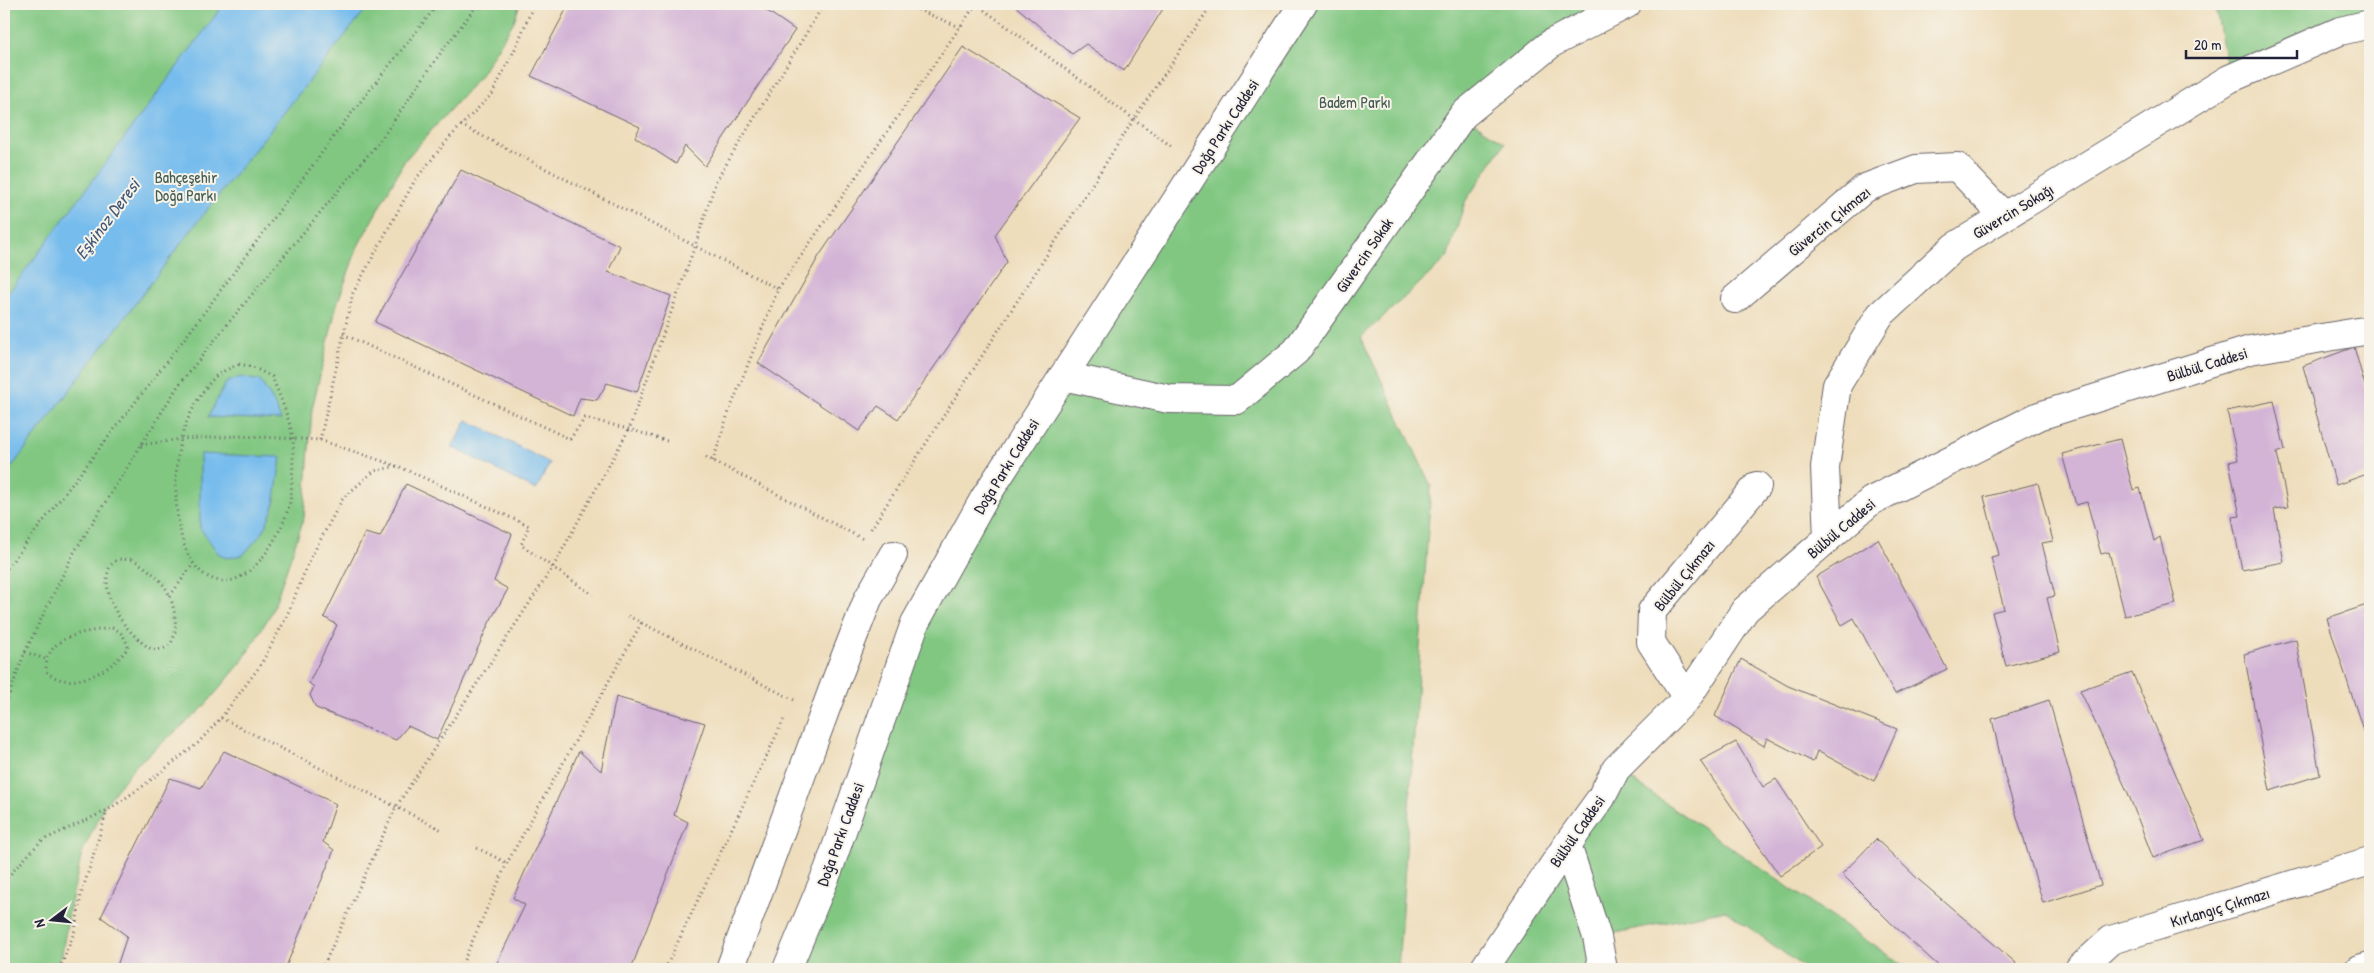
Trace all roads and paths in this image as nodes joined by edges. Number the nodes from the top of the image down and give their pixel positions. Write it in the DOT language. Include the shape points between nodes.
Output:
graph roads {
  1 [pos="438,4"];
  2 [pos="478,4"];
  3 [pos="534,4"];
  4 [pos="824,4"];
  5 [pos="904,4"];
  6 [pos="975,4"];
  7 [pos="1212,4"];
  8 [pos="1303,4"];
  9 [pos="1627,4"];
  10 [pos="2370,24"];
  11 [pos="960,27"];
  12 [pos="1134,119"];
  13 [pos="461,125"];
  14 [pos="1199,166"];
  15 [pos="2004,216"];
  16 [pos="695,246"];
  17 [pos="778,290"];
  18 [pos="1735,299"];
  19 [pos="2370,330"];
  20 [pos="343,334"];
  21 [pos="1063,376"];
  22 [pos="629,429"];
  23 [pos="181,439"];
  24 [pos="293,439"];
  25 [pos="320,440"];
  26 [pos="670,442"];
  27 [pos="140,446"];
  28 [pos="706,457"];
  29 [pos="713,461"];
  30 [pos="398,466"];
  31 [pos="1757,486"];
  32 [pos="1828,538"];
  33 [pos="864,540"];
  34 [pos="893,556"];
  35 [pos="193,564"];
  36 [pos="553,567"];
  37 [pos="4,572"];
  38 [pos="593,595"];
  39 [pos="170,596"];
  40 [pos="628,616"];
  41 [pos="642,622"];
  42 [pos="132,632"];
  43 [pos="125,638"];
  44 [pos="25,652"];
  45 [pos="45,659"];
  46 [pos="1688,698"];
  47 [pos="793,700"];
  48 [pos="4,708"];
  49 [pos="789,709"];
  50 [pos="824,716"];
  51 [pos="221,718"];
  52 [pos="784,718"];
  53 [pos="396,806"];
  54 [pos="108,810"];
  55 [pos="442,830"];
  56 [pos="1567,845"];
  57 [pos="477,848"];
  58 [pos="2370,861"];
  59 [pos="507,863"];
  60 [pos="4,880"];
  61 [pos="4,899"];
  62 [pos="4,948"];
  63 [pos="2370,966"];
  64 [pos="60,969"];
  65 [pos="322,969"];
  66 [pos="460,969"];
  67 [pos="665,969"];
  68 [pos="730,969"];
  69 [pos="788,969"];
  70 [pos="1484,969"];
  71 [pos="1603,969"];
  72 [pos="2079,969"];
  73 [pos="2359,969"];
  1 -- 37 [label="path" via="346,120 195,325"];
  2 -- 27 [label="path" via="438,55 382,138 178,386"];
  3 -- 13 [label="path" via="492,94"];
  4 -- 16 [label="path" via="716,181"];
  5 -- 11 [label="path"];
  6 -- 11 [label="path"];
  6 -- 12 [label="path"];
  7 -- 12 [label="path"];
  8 -- 14 [label="street, Doğa Parkı Caddesi"];
  9 -- 21 [label="street, Güvercin Sokak" via="1552,43 1463,115 1296,352 1237,400 1169,399"];
  10 -- 15 [label="street, Güvercin Sokağı" via="2340,31 2229,79"];
  11 -- 17 [label="path"];
  12 -- 14 [label="path"];
  12 -- 33 [label="path"];
  13 -- 16 [label="path"];
  13 -- 20 [label="path" via="410,189 353,293"];
  14 -- 21 [label="street, Doğa Parkı Caddesi"];
  15 -- 18 [label="street, Güvercin Çıkmazı" via="1957,167 1916,169 1865,188"];
  15 -- 32 [label="street, Güvercin Sokağı" via="1954,247 1880,315 1838,385 1825,467"];
  16 -- 17 [label="path"];
  16 -- 22 [label="path"];
  17 -- 29 [label="path" via="727,417"];
  19 -- 32 [label="street, Bülbül Caddesi" via="2250,350 2039,416 1871,501"];
  20 -- 22 [label="path" via="570,439 585,418"];
  20 -- 25 [label="path"];
  21 -- 69 [label="street, Doğa Parkı Caddesi" via="984,498 915,623 829,868"];
  22 -- 26 [label="path"];
  22 -- 36 [label="path"];
  23 -- 24 [label="path" via="238,436"];
  23 -- 24 [label="path" via="196,404 216,376 239,364 272,377"];
  23 -- 27 [label="path"];
  23 -- 35 [label="path" via="177,475 180,531 184,548"];
  24 -- 25 [label="path"];
  24 -- 35 [label="path" via="289,505 272,544 257,563 239,579 228,581 203,574"];
  25 -- 30 [label="path"];
  27 -- 44 [label="path" via="73,554"];
  28 -- 29 [label="path"];
  29 -- 33 [label="path"];
  30 -- 36 [label="path" via="529,526 521,545"];
  30 -- 51 [label="path" via="374,471 343,498 310,559 286,618 264,658"];
  31 -- 46 [label="street, Bülbül Çıkmazı" via="1652,611 1651,642"];
  32 -- 46 [label="street, Bülbül Caddesi" via="1745,610"];
  33 -- 34 [label="path"];
  34 -- 50 [label="street" via="868,599"];
  35 -- 39 [label="path"];
  36 -- 38 [label="path"];
  36 -- 53 [label="path"];
  39 -- 42 [label="path" via="175,631 172,642 163,649 151,649"];
  39 -- 42 [label="path" via="146,567 132,559 118,560 110,566 107,579 109,595 123,623"];
  40 -- 41 [label="path"];
  41 -- 47 [label="path"];
  41 -- 59 [label="path"];
  42 -- 43 [label="path"];
  43 -- 45 [label="path" via="112,628 66,638 52,647"];
  43 -- 45 [label="path" via="128,647 123,656 95,674 75,680 61,681 52,677 46,671"];
  44 -- 45 [label="path"];
  44 -- 48 [label="path"];
  46 -- 56 [label="street, Bülbül Caddesi" via="1616,769 1602,798"];
  47 -- 49 [label="path"];
  47 -- 50 [label="path"];
  50 -- 68 [label="street"];
  51 -- 53 [label="path"];
  51 -- 54 [label="path" via="198,743"];
  52 -- 67 [label="path"];
  53 -- 55 [label="path"];
  53 -- 65 [label="path"];
  54 -- 60 [label="path" via="41,841"];
  54 -- 64 [label="path" via="81,895 75,930"];
  56 -- 70 [label="street, Bülbül Caddesi"];
  56 -- 71 [label="street" via="1597,937"];
  57 -- 59 [label="path"];
  58 -- 72 [label="street, Kırlangıç Çıkmazı" via="2111,940"];
  59 -- 66 [label="path"];
  61 -- 62 [label="path" via="7,913"];
  63 -- 73 [label="street"];
}
